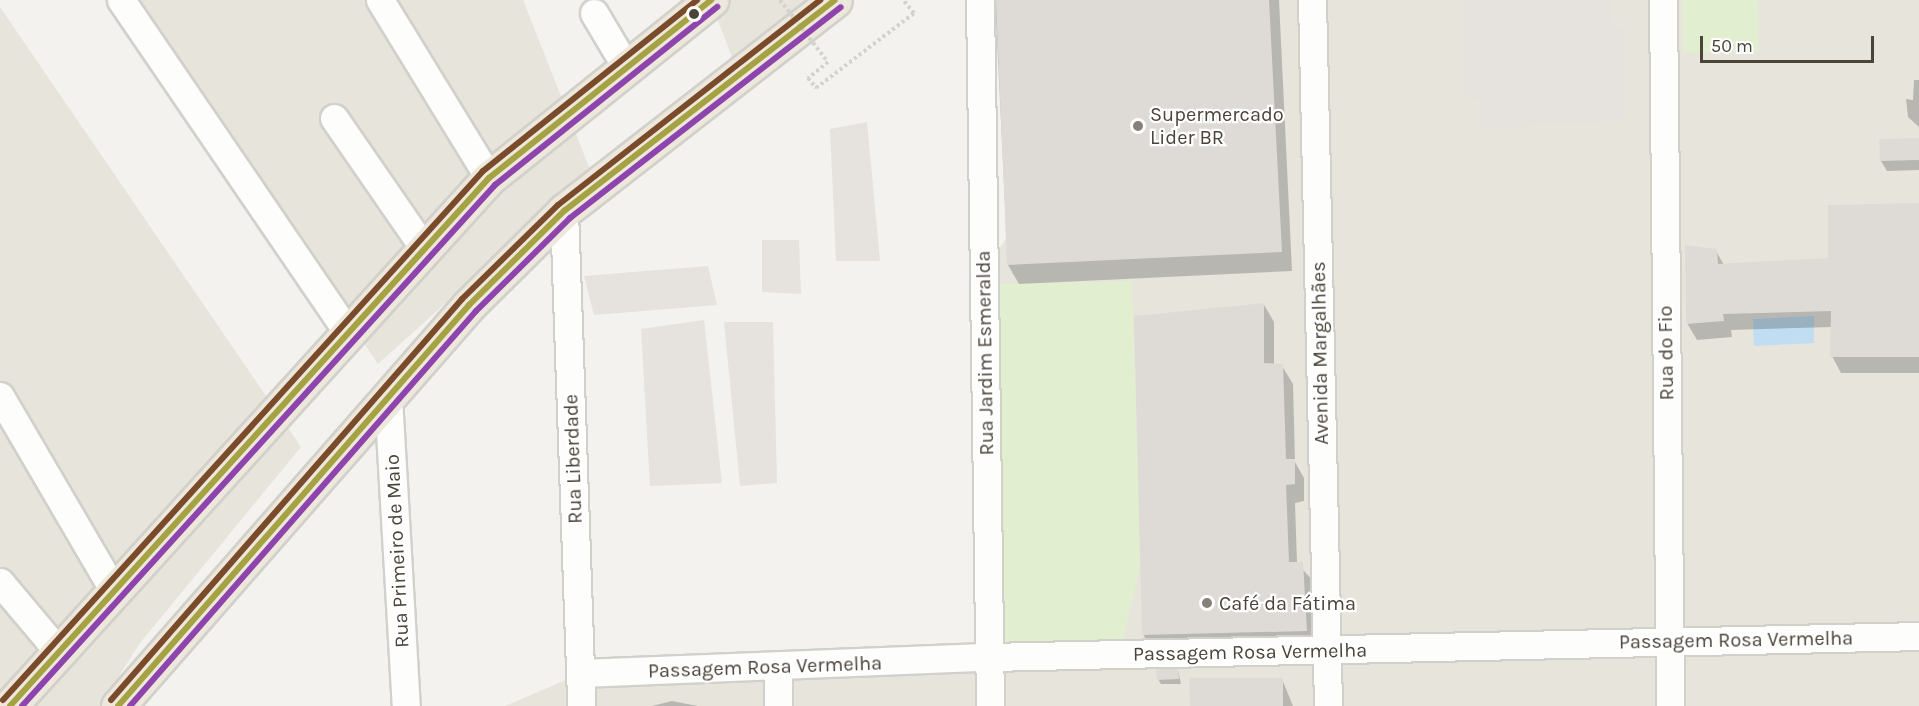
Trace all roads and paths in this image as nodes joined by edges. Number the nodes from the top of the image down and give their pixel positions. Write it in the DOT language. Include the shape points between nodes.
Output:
graph roads {
  1 [pos="121,0"];
  2 [pos="380,0"];
  3 [pos="711,0"];
  4 [pos="780,0"];
  5 [pos="835,0"];
  6 [pos="903,0"];
  7 [pos="980,0"];
  8 [pos="1312,0"];
  9 [pos="1663,0"];
  10 [pos="594,14"];
  11 [pos="625,65"];
  12 [pos="334,118"];
  13 [pos="489,178"];
  14 [pos="564,211"];
  15 [pos="425,250"];
  16 [pos="347,331"];
  17 [pos="0,396"];
  18 [pos="388,397"];
  19 [pos="0,582"];
  20 [pos="112,588"];
  21 [pos="1919,636"];
  22 [pos="1669,641"];
  23 [pos="58,651"];
  24 [pos="1327,651"];
  25 [pos="989,657"];
  26 [pos="777,669"];
  27 [pos="582,673"];
  28 [pos="125,703"];
  29 [pos="10,706"];
  30 [pos="406,706"];
  31 [pos="580,706"];
  32 [pos="778,706"];
  33 [pos="990,706"];
  34 [pos="1328,706"];
  35 [pos="1670,706"];
  1 -- 16 [label="street"];
  2 -- 13 [label="street"];
  3 -- 11 [label="highway"];
  4 -- 6 [label="path, bridge" via="828,62 808,78 816,88 914,13"];
  5 -- 14 [label="highway" via="786,33"];
  7 -- 25 [label="street, Rua Jardim Esmeralda"];
  8 -- 24 [label="street, Avenida Margalhães"];
  9 -- 22 [label="street, Rua do Fio"];
  10 -- 11 [label="street"];
  11 -- 13 [label="highway"];
  12 -- 15 [label="street"];
  13 -- 15 [label="highway"];
  14 -- 18 [label="highway"];
  14 -- 27 [label="street, Rua Liberdade"];
  15 -- 16 [label="highway"];
  16 -- 20 [label="highway"];
  17 -- 20 [label="street"];
  18 -- 28 [label="highway"];
  18 -- 30 [label="street, Rua Primeiro de Maio"];
  19 -- 23 [label="street"];
  20 -- 23 [label="highway"];
  21 -- 22 [label="street, Passagem Rosa Vermelha"];
  22 -- 24 [label="street, Passagem Rosa Vermelha"];
  22 -- 35 [label="street, Rua do Fio"];
  23 -- 29 [label="highway"];
  24 -- 25 [label="street, Passagem Rosa Vermelha"];
  24 -- 34 [label="street, Avenida Margalhães"];
  25 -- 26 [label="street, Passagem Rosa Vermelha"];
  25 -- 33 [label="street, Rua Jardim Esmeralda"];
  26 -- 27 [label="street, Passagem Rosa Vermelha"];
  26 -- 32 [label="street"];
  27 -- 31 [label="street, Rua Liberdade"];
}
